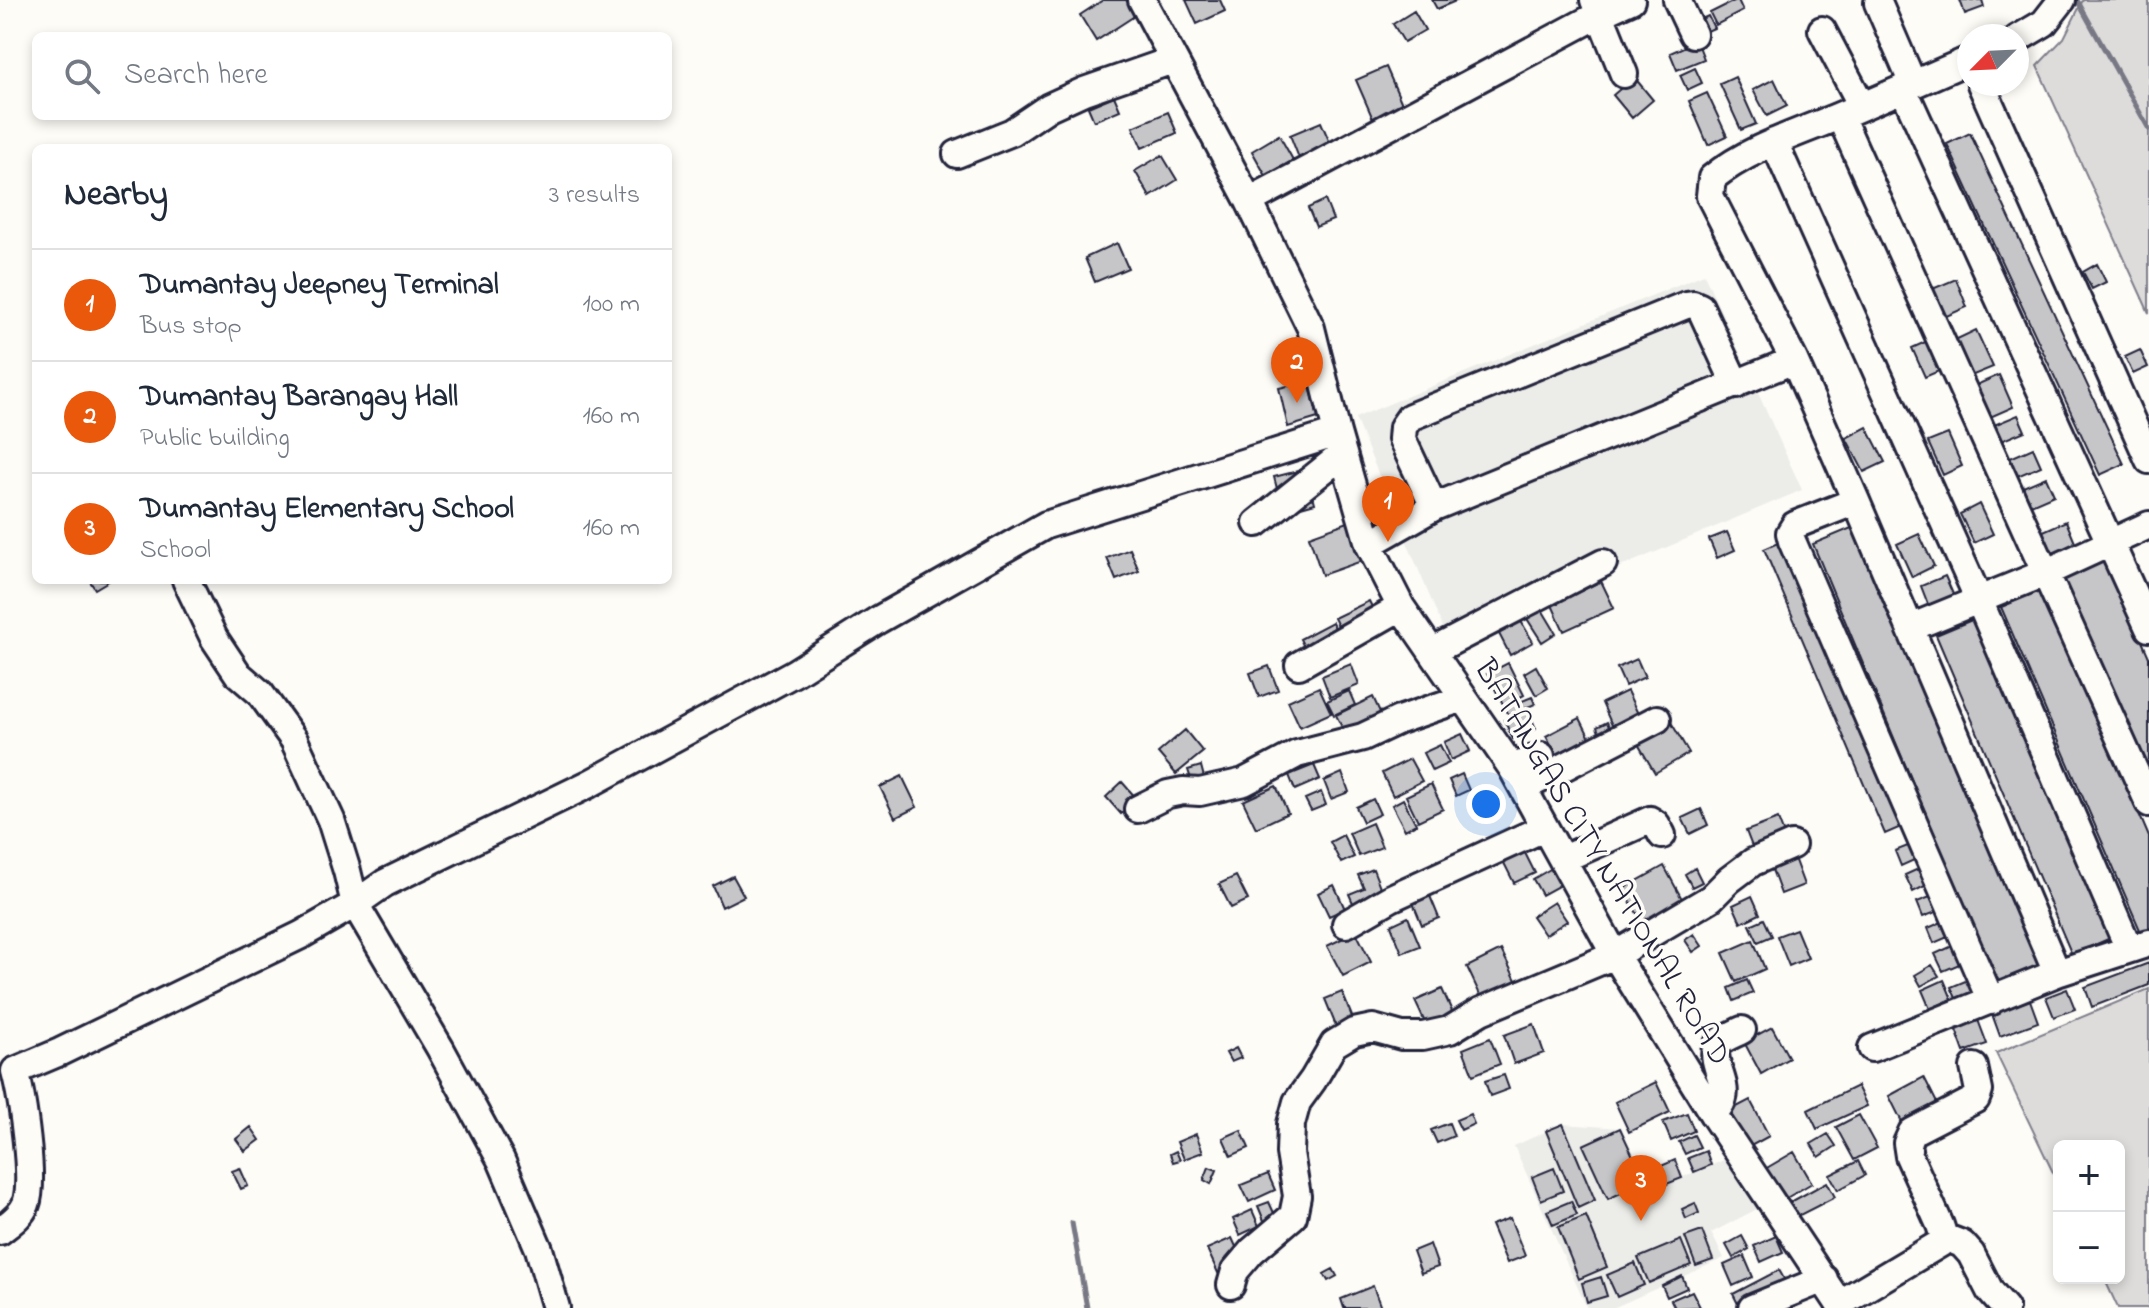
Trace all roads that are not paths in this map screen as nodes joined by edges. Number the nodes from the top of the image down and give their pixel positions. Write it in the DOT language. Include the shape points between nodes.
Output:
graph roads {
  1 [pos="1142,0"];
  2 [pos="1631,0"];
  3 [pos="1677,0"];
  4 [pos="2061,1"];
  5 [pos="1878,3"];
  6 [pos="1597,7"];
  7 [pos="1822,30"];
  8 [pos="2029,32"];
  9 [pos="1693,34"];
  10 [pos="1173,60"];
  11 [pos="1957,65"];
  12 [pos="1624,74"];
  13 [pos="1908,86"];
  14 [pos="1986,96"];
  15 [pos="1851,111"];
  16 [pos="1774,142"];
  17 [pos="957,154"];
  18 [pos="1249,201"];
  19 [pos="1794,360"];
  20 [pos="1736,385"];
  21 [pos="1340,443"];
  22 [pos="2149,460"];
  23 [pos="1856,501"];
  24 [pos="1434,507"];
  25 [pos="1257,523"];
  26 [pos="2149,525"];
  27 [pos="1369,544"];
  28 [pos="2110,544"];
  29 [pos="1603,563"];
  30 [pos="2045,573"];
  31 [pos="188,584"];
  32 [pos="1979,600"];
  33 [pos="1401,607"];
  34 [pos="1910,628"];
  35 [pos="2149,628"];
  36 [pos="1433,651"];
  37 [pos="1299,665"];
  38 [pos="1463,698"];
  39 [pos="1657,719"];
  40 [pos="1541,756"];
  41 [pos="1517,778"];
  42 [pos="2149,803"];
  43 [pos="1138,809"];
  44 [pos="1544,828"];
  45 [pos="1662,835"];
  46 [pos="1792,845"];
  47 [pos="1563,859"];
  48 [pos="355,904"];
  49 [pos="1346,924"];
  50 [pos="2139,946"];
  51 [pos="1615,955"];
  52 [pos="2057,973"];
  53 [pos="1991,1001"];
  54 [pos="1742,1030"];
  55 [pos="1872,1048"];
  56 [pos="1974,1067"];
  57 [pos="7,1073"];
  58 [pos="1713,1114"];
  59 [pos="0,1231"];
  60 [pos="1944,1237"];
  61 [pos="1824,1279"];
  62 [pos="1231,1285"];
  63 [pos="1840,1306"];
  64 [pos="556,1308"];
  65 [pos="1752,1308"];
  66 [pos="2005,1308"];
  1 -- 10 [label="street, BATANGAS CITY NATIONAL ROAD"];
  2 -- 6 [label="street"];
  3 -- 9 [label="street"];
  4 -- 8 [label="street" via="2044,23"];
  5 -- 13 [label="street"];
  6 -- 12 [label="street"];
  6 -- 18 [label="street"];
  7 -- 15 [label="street"];
  10 -- 17 [label="street" via="1084,91 1012,132"];
  10 -- 18 [label="street, BATANGAS CITY NATIONAL ROAD"];
  11 -- 13 [label="street"];
  13 -- 15 [label="street"];
  13 -- 28 [label="street"];
  14 -- 22 [label="street"];
  15 -- 16 [label="street"];
  15 -- 30 [label="street"];
  16 -- 19 [label="street" via="1725,167 1712,178 1710,196"];
  16 -- 32 [label="street"];
  18 -- 21 [label="street, BATANGAS CITY NATIONAL ROAD" via="1311,328"];
  19 -- 20 [label="street"];
  19 -- 23 [label="street"];
  20 -- 24 [label="street"];
  20 -- 24 [label="street" via="1700,307 1686,305 1410,417 1402,439"];
  21 -- 25 [label="street"];
  21 -- 27 [label="street, BATANGAS CITY NATIONAL ROAD"];
  21 -- 48 [label="street" via="1046,525 794,673 589,784 385,883"];
  23 -- 34 [label="street"];
  23 -- 53 [label="street" via="1795,525 1792,541"];
  24 -- 27 [label="street"];
  26 -- 28 [label="street"];
  27 -- 33 [label="street, BATANGAS CITY NATIONAL ROAD"];
  28 -- 30 [label="street"];
  28 -- 35 [label="street"];
  29 -- 36 [label="street"];
  30 -- 32 [label="street"];
  30 -- 42 [label="street"];
  31 -- 48 [label="street" via="238,674 260,693 294,740 331,820"];
  32 -- 34 [label="street"];
  32 -- 50 [label="street"];
  33 -- 36 [label="street, BATANGAS CITY NATIONAL ROAD"];
  33 -- 37 [label="street"];
  34 -- 52 [label="street"];
  36 -- 38 [label="street, BATANGAS CITY NATIONAL ROAD"];
  38 -- 41 [label="street, BATANGAS CITY NATIONAL ROAD"];
  38 -- 43 [label="street" via="1363,737 1297,754 1244,782 1168,794"];
  39 -- 41 [label="street"];
  40 -- 41 [label="street"];
  41 -- 44 [label="street, BATANGAS CITY NATIONAL ROAD"];
  44 -- 47 [label="street, BATANGAS CITY NATIONAL ROAD"];
  44 -- 49 [label="street"];
  45 -- 47 [label="street" via="1650,820"];
  46 -- 51 [label="street" via="1753,862 1711,898"];
  47 -- 51 [label="street, BATANGAS CITY NATIONAL ROAD"];
  48 -- 57 [label="street" via="301,935"];
  48 -- 64 [label="street" via="501,1160 539,1249"];
  50 -- 52 [label="street"];
  51 -- 58 [label="street, BATANGAS CITY NATIONAL ROAD"];
  51 -- 62 [label="street" via="1481,1011 1450,1030 1402,1036 1373,1028 1334,1044 1297,1102 1291,1124 1297,1196 1293,1216 1252,1251"];
  52 -- 53 [label="street"];
  53 -- 55 [label="street"];
  54 -- 58 [label="street" via="1716,1048 1725,1095"];
  56 -- 60 [label="street" via="1976,1099 1912,1132 1907,1143"];
  57 -- 59 [label="street" via="22,1098 29,1193 20,1214"];
  58 -- 61 [label="street, BATANGAS CITY NATIONAL ROAD"];
  60 -- 63 [label="street"];
  60 -- 66 [label="street" via="1971,1254"];
  61 -- 63 [label="street, BATANGAS CITY NATIONAL ROAD"];
  61 -- 65 [label="street"];
}
